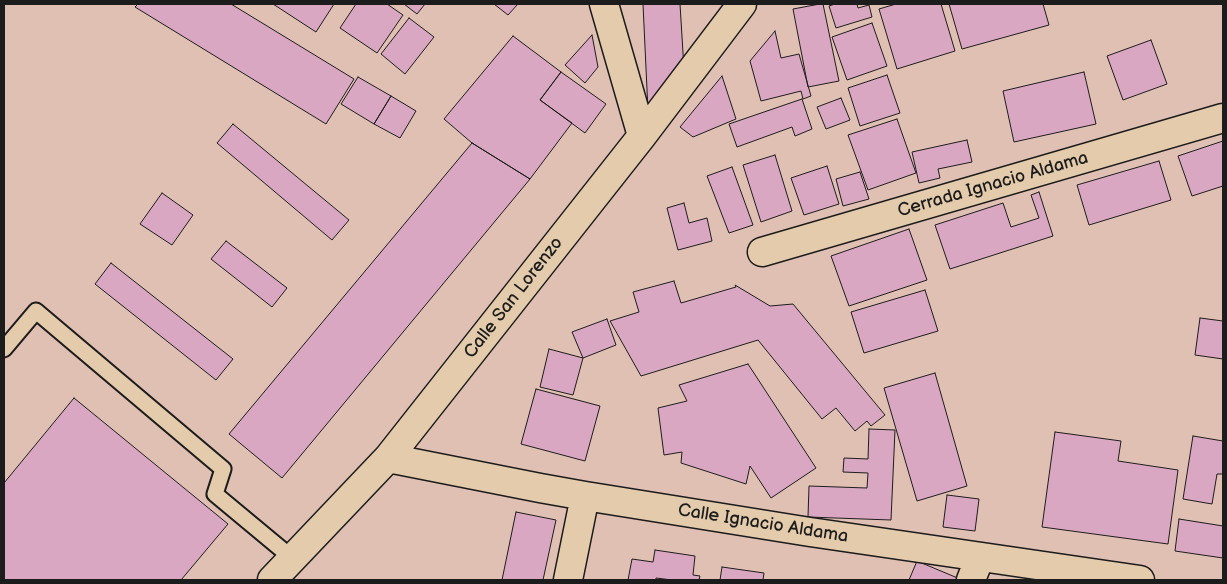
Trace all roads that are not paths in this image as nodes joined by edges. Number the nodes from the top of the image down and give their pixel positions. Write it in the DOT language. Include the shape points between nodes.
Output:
graph roads {
  1 [pos="604,4"];
  2 [pos="742,4"];
  3 [pos="1223,118"];
  4 [pos="642,136"];
  5 [pos="762,252"];
  6 [pos="4,349"];
  7 [pos="388,458"];
  8 [pos="585,496"];
  9 [pos="292,558"];
  10 [pos="976,569"];
  11 [pos="272,580"];
  12 [pos="568,580"];
  13 [pos="1140,580"];
  1 -- 4 [label="street"];
  2 -- 4 [label="street, Calle San Lorenzo"];
  3 -- 5 [label="street, Cerrada Ignacio Aldama"];
  4 -- 7 [label="street, Calle San Lorenzo"];
  6 -- 9 [label="lane" via="36,311 223,469 214,494"];
  7 -- 8 [label="street, Calle Ignacio Aldama"];
  7 -- 9 [label="street, Calle San Lorenzo"];
  8 -- 10 [label="street, Calle Ignacio Aldama" via="810,532"];
  8 -- 12 [label="street"];
  9 -- 11 [label="street, Calle San Lorenzo"];
  10 -- 13 [label="street, Calle Ignacio Aldama"];
}
